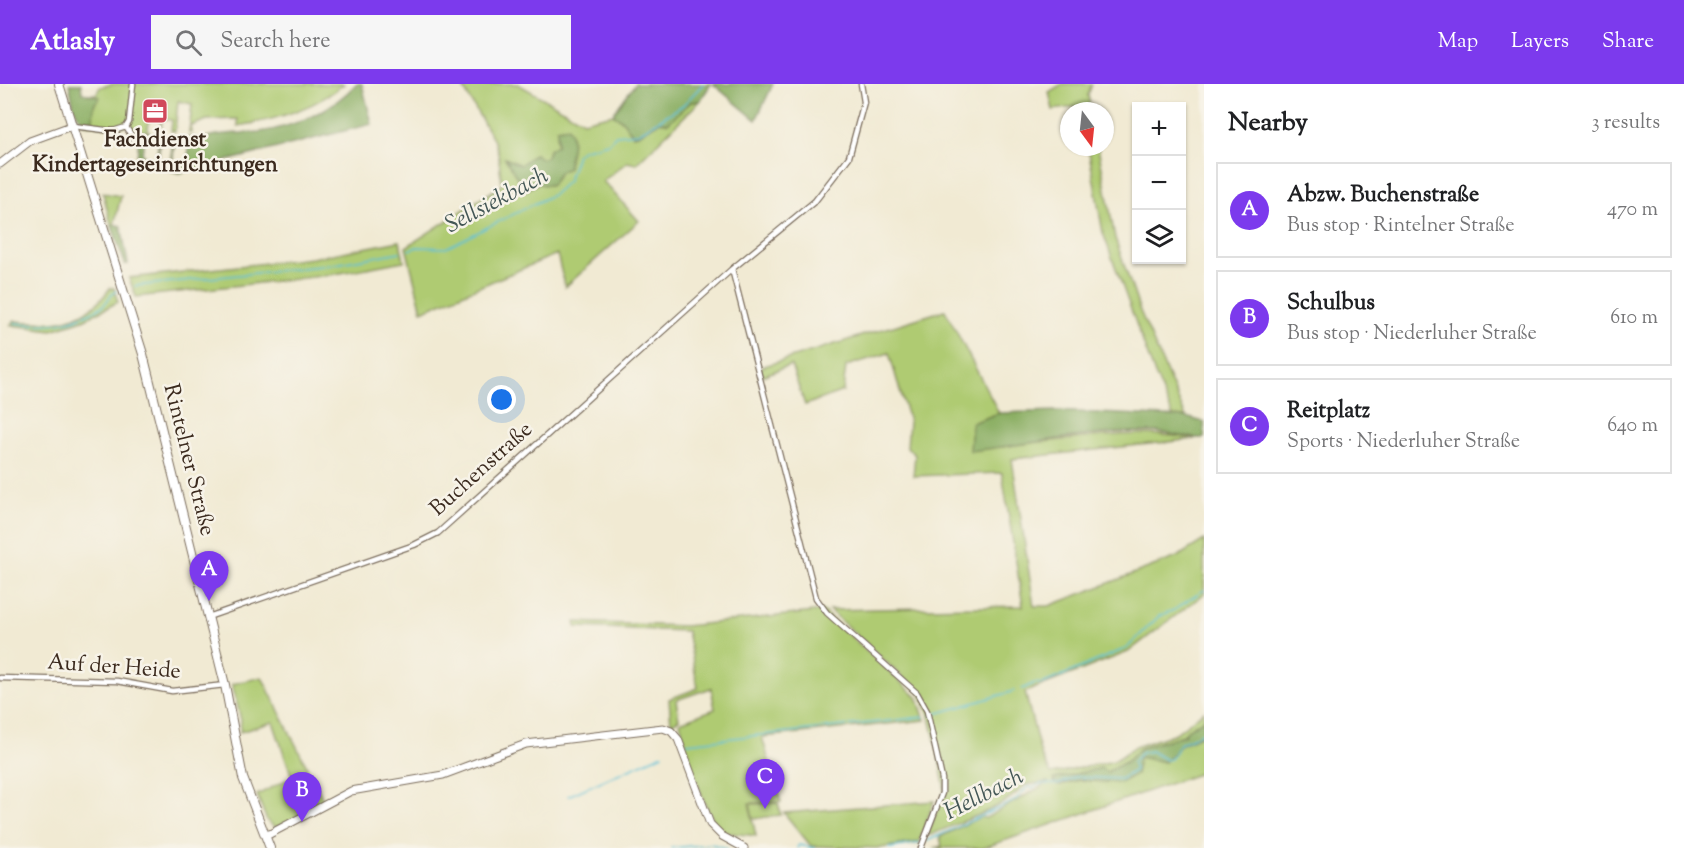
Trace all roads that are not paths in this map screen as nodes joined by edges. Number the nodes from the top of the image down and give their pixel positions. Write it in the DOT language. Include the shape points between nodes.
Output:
graph roads {
  1 [pos="58,84"];
  2 [pos="133,84"];
  3 [pos="861,84"];
  4 [pos="71,126"];
  5 [pos="126,127"];
  6 [pos="113,131"];
  7 [pos="0,164"];
  8 [pos="732,269"];
  9 [pos="208,616"];
  10 [pos="0,678"];
  11 [pos="225,685"];
  12 [pos="266,836"];
  13 [pos="270,848"];
  14 [pos="744,848"];
  15 [pos="921,848"];
  1 -- 4 [label="main road, Rintelner Straße"];
  2 -- 5 [label="street"];
  3 -- 8 [label="street, Buchenstraße" via="864,102 845,165 806,210"];
  4 -- 6 [label="street"];
  4 -- 7 [label="street" via="30,141"];
  4 -- 9 [label="main road, Rintelner Straße" via="143,354"];
  5 -- 6 [label="street"];
  5 -- 6 [label="street" via="131,135 128,140 122,141"];
  8 -- 9 [label="street, Buchenstraße" via="431,538"];
  8 -- 15 [label="street" via="816,598 827,613 917,693 927,711 942,793"];
  9 -- 11 [label="main road, Rintelner Straße"];
  10 -- 11 [label="street, Auf der Heide" via="117,681 172,691"];
  11 -- 12 [label="main road, Rintelner Straße" via="243,778"];
  12 -- 13 [label="main road, Rintelner Straße"];
  12 -- 14 [label="street" via="351,791 443,775 526,744 663,728 678,739 710,824"];
}
